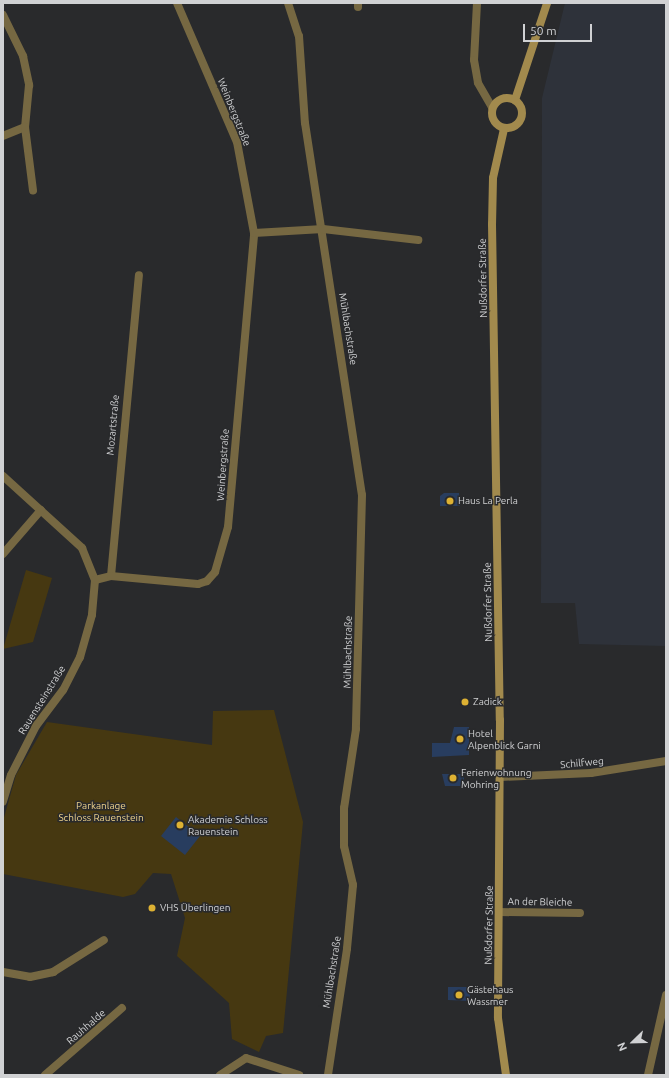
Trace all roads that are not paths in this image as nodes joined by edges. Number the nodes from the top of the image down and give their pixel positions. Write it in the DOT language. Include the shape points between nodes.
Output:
graph roads {
  1 [pos="177,3"];
  2 [pos="288,3"];
  3 [pos="477,3"];
  4 [pos="547,3"];
  5 [pos="3,15"];
  6 [pos="515,100"];
  7 [pos="492,107"];
  8 [pos="25,127"];
  9 [pos="504,128"];
  10 [pos="3,136"];
  11 [pos="33,190"];
  12 [pos="323,229"];
  13 [pos="254,233"];
  14 [pos="418,240"];
  15 [pos="139,275"];
  16 [pos="3,476"];
  17 [pos="41,510"];
  18 [pos="3,554"];
  19 [pos="111,576"];
  20 [pos="95,580"];
  21 [pos="666,761"];
  22 [pos="500,777"];
  23 [pos="3,802"];
  24 [pos="499,912"];
  25 [pos="580,913"];
  26 [pos="104,940"];
  27 [pos="3,972"];
  28 [pos="666,995"];
  29 [pos="122,1008"];
  30 [pos="45,1075"];
  31 [pos="220,1075"];
  32 [pos="299,1075"];
  33 [pos="328,1075"];
  34 [pos="506,1075"];
  35 [pos="648,1075"];
  1 -- 13 [label="street, Weinbergstraße" via="237,142"];
  2 -- 12 [label="street, Mühlbachstraße" via="299,36 305,123"];
  3 -- 7 [label="street" via="474,60 478,82"];
  4 -- 6 [label="street"];
  5 -- 8 [label="street" via="23,56 28,78"];
  6 -- 7 [label="street" via="502,98"];
  6 -- 9 [label="street" via="522,111 522,118 511,128"];
  7 -- 9 [label="street" via="493,120"];
  8 -- 10 [label="street"];
  8 -- 11 [label="street"];
  9 -- 22 [label="street, Nußdorfer Straße" via="493,178 492,224"];
  12 -- 13 [label="street"];
  12 -- 14 [label="street"];
  12 -- 33 [label="street, Mühlbachstraße" via="362,495 356,729 344,808 344,846 353,885"];
  13 -- 19 [label="street, Weinbergstraße" via="228,527 215,572 207,581 198,584"];
  15 -- 19 [label="street, Mozartstraße"];
  16 -- 17 [label="street, Rauensteinstraße"];
  17 -- 18 [label="street"];
  17 -- 20 [label="street, Rauensteinstraße" via="82,548"];
  19 -- 20 [label="street, Weinbergstraße"];
  20 -- 23 [label="street, Rauensteinstraße" via="92,615 80,657 63,690 36,726 11,775"];
  21 -- 22 [label="street, Schilfweg" via="591,773"];
  22 -- 24 [label="street, Nußdorfer Straße"];
  24 -- 25 [label="street, An der Bleiche"];
  24 -- 34 [label="street, Nußdorfer Straße" via="498,1018"];
  26 -- 27 [label="street" via="53,972 30,977"];
  28 -- 35 [label="street"];
  29 -- 30 [label="street, Rauhhalde"];
  31 -- 32 [label="street" via="246,1058"];
}
